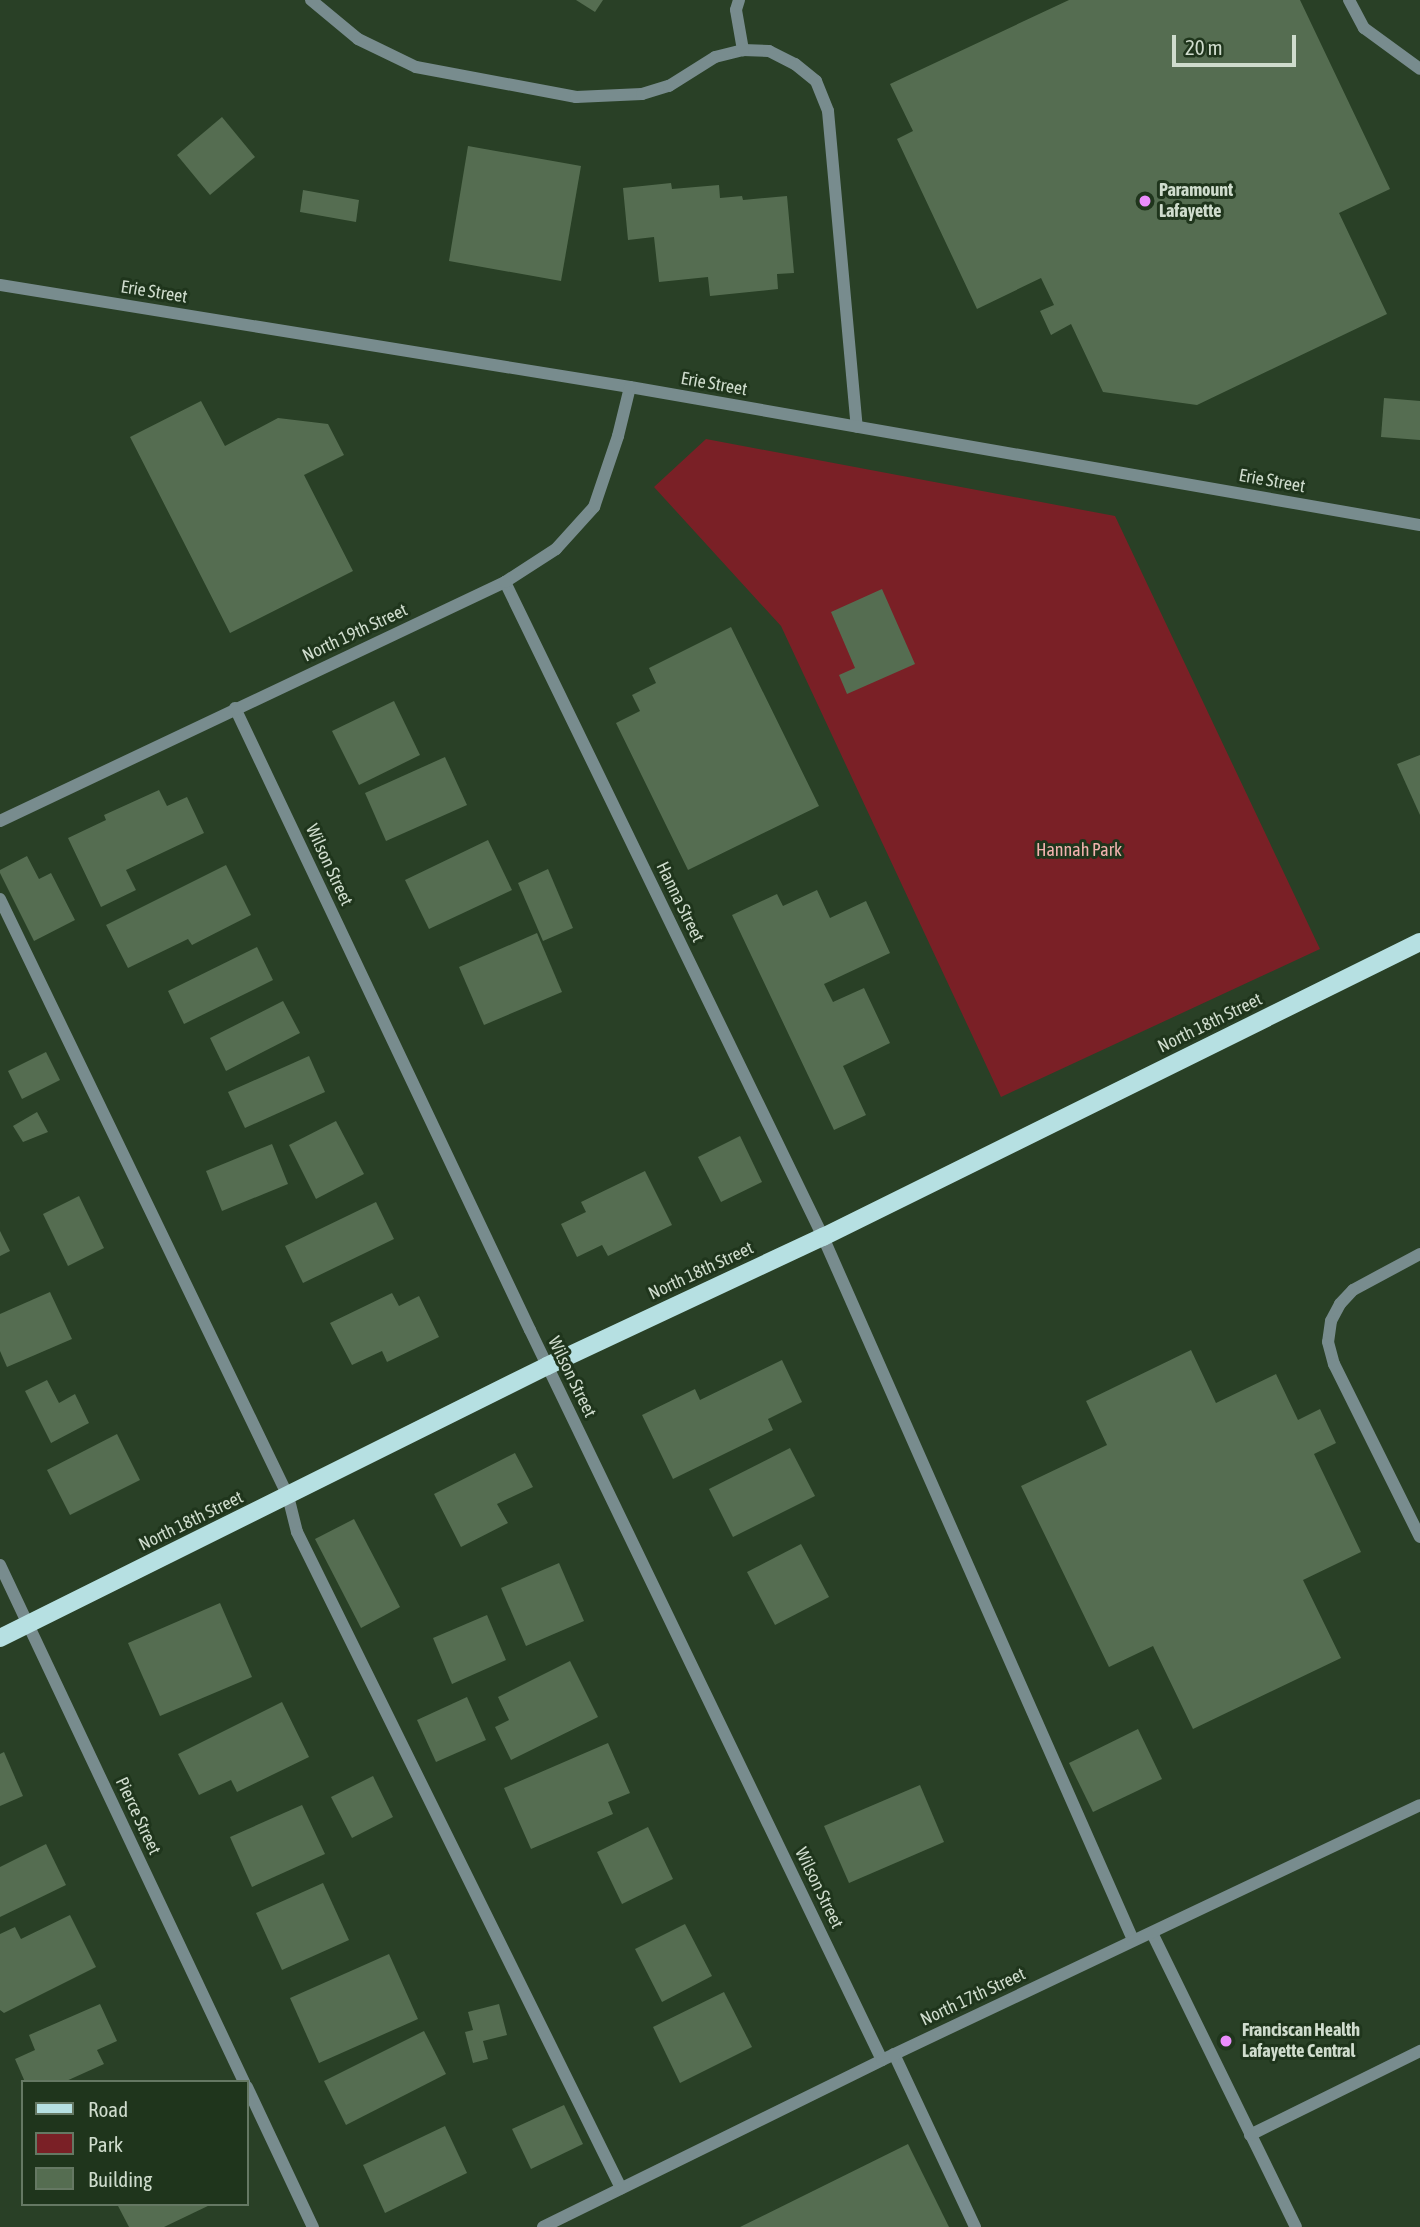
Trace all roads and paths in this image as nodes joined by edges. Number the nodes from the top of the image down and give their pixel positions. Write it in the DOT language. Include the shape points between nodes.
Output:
graph roads {
  1 [pos="311,0"];
  2 [pos="739,0"];
  3 [pos="1349,0"];
  4 [pos="743,50"];
  5 [pos="1420,69"];
  6 [pos="0,285"];
  7 [pos="630,387"];
  8 [pos="856,427"];
  9 [pos="1420,525"];
  10 [pos="505,582"];
  11 [pos="235,708"];
  12 [pos="0,821"];
  13 [pos="0,899"];
  14 [pos="1420,942"];
  15 [pos="823,1237"];
  16 [pos="1420,1254"];
  17 [pos="547,1366"];
  18 [pos="288,1496"];
  19 [pos="1420,1537"];
  20 [pos="0,1565"];
  21 [pos="29,1625"];
  22 [pos="0,1638"];
  23 [pos="1420,1805"];
  24 [pos="1152,1933"];
  25 [pos="1133,1940"];
  26 [pos="1420,2051"];
  27 [pos="888,2057"];
  28 [pos="243,2080"];
  29 [pos="248,2089"];
  30 [pos="1251,2135"];
  31 [pos="621,2188"];
  32 [pos="552,2225"];
  33 [pos="313,2227"];
  34 [pos="975,2227"];
  35 [pos="1296,2227"];
  1 -- 4 [label="street" via="358,39 416,67 576,97 642,94 669,86 715,57"];
  2 -- 4 [label="street" via="736,10"];
  3 -- 5 [label="street" via="1364,28"];
  4 -- 8 [label="street" via="769,51 795,64 816,81 828,111"];
  6 -- 7 [label="street, Erie Street"];
  7 -- 8 [label="street, Erie Street"];
  7 -- 10 [label="street, North 19th Street" via="594,506 556,549"];
  8 -- 9 [label="street, Erie Street"];
  10 -- 11 [label="street, North 19th Street"];
  10 -- 15 [label="street, Hanna Street"];
  11 -- 12 [label="street, North 19th Street"];
  11 -- 17 [label="street, Wilson Street"];
  13 -- 18 [label="street"];
  14 -- 15 [label="main road, North 18th Street"];
  15 -- 17 [label="main road, North 18th Street"];
  15 -- 25 [label="street, Hanna Street"];
  16 -- 19 [label="street" via="1353,1290 1331,1321 1328,1342"];
  17 -- 18 [label="main road, North 18th Street"];
  17 -- 27 [label="street, Wilson Street"];
  18 -- 21 [label="main road, North 18th Street"];
  18 -- 31 [label="street" via="297,1532"];
  20 -- 21 [label="street, Pierce Street"];
  21 -- 22 [label="main road, North 18th Street"];
  21 -- 28 [label="street, Pierce Street"];
  23 -- 24 [label="street, North 17th Street"];
  24 -- 25 [label="street, North 17th Street"];
  24 -- 30 [label="street"];
  25 -- 27 [label="street, North 17th Street"];
  26 -- 30 [label="street"];
  27 -- 31 [label="street, North 17th Street"];
  27 -- 34 [label="street, Wilson Street"];
  29 -- 33 [label="street"];
  30 -- 35 [label="street"];
  31 -- 32 [label="street, North 17th Street"];
}
